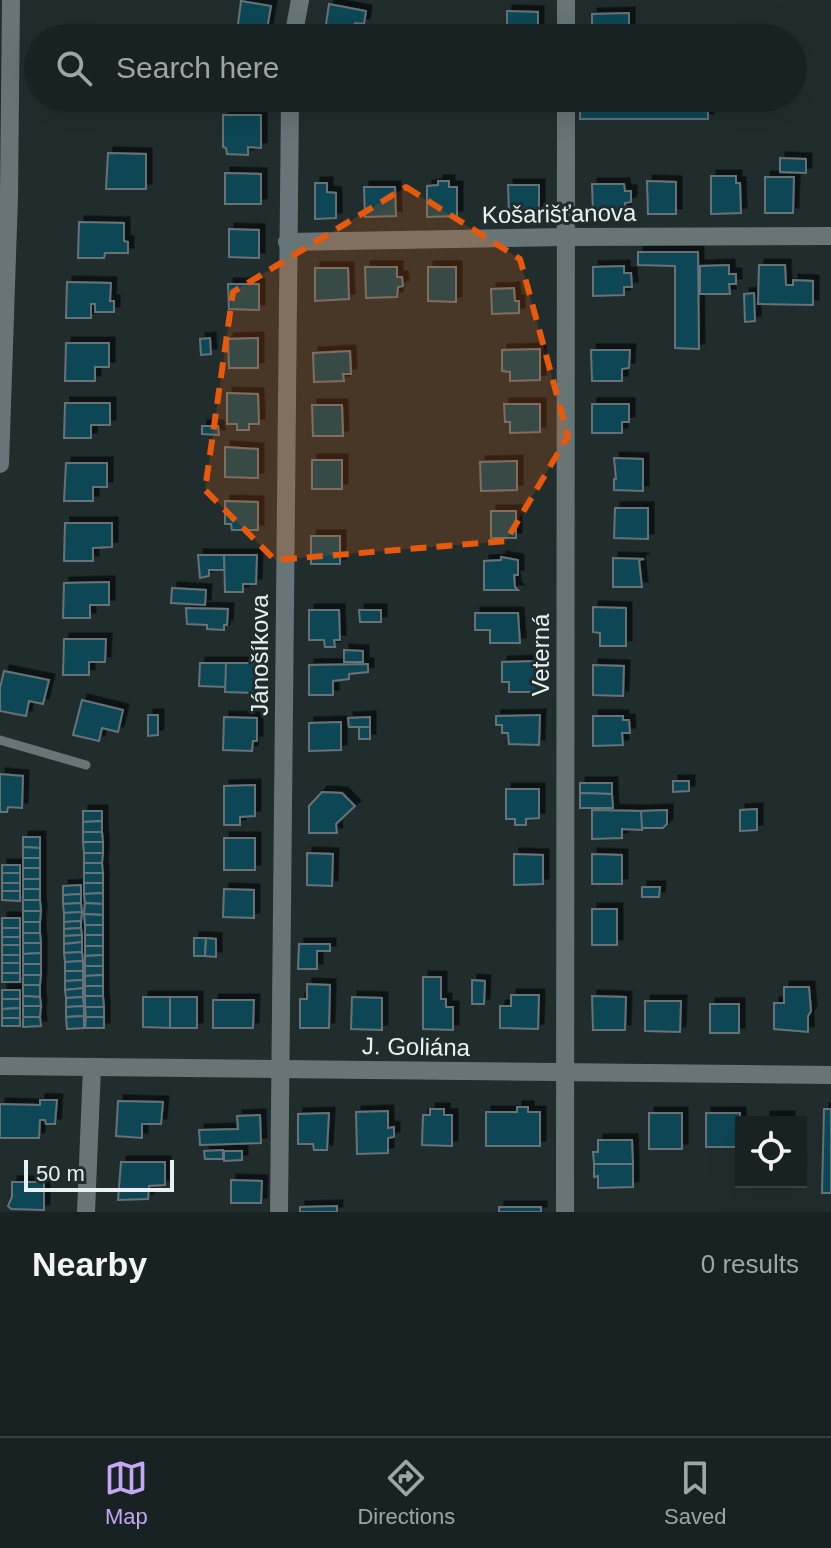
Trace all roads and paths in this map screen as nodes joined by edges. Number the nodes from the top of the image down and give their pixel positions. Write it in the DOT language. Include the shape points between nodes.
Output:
graph roads {
  1 [pos="11,0"];
  2 [pos="300,0"];
  3 [pos="566,0"];
  4 [pos="296,24"];
  5 [pos="566,24"];
  6 [pos="290,112"];
  7 [pos="566,112"];
  8 [pos="831,236"];
  9 [pos="565,237"];
  10 [pos="287,242"];
  11 [pos="2,412"];
  12 [pos="0,464"];
  13 [pos="0,740"];
  14 [pos="86,765"];
  15 [pos="0,1066"];
  16 [pos="92,1067"];
  17 [pos="281,1069"];
  18 [pos="565,1072"];
  19 [pos="831,1075"];
  20 [pos="86,1212"];
  21 [pos="279,1212"];
  22 [pos="565,1212"];
  1 -- 11 [label="street"];
  2 -- 4 [label="street"];
  3 -- 5 [label="street"];
  6 -- 10 [label="street, Jánošíkova"];
  7 -- 9 [label="street, Veterná"];
  8 -- 9 [label="street, Košarišťanova"];
  9 -- 10 [label="street, Košarišťanova"];
  9 -- 18 [label="street, Veterná"];
  10 -- 17 [label="street, Jánošíkova"];
  11 -- 12 [label="street"];
  13 -- 14 [label="lane"];
  15 -- 16 [label="street, J. Goliána"];
  16 -- 17 [label="street, J. Goliána"];
  16 -- 20 [label="street"];
  17 -- 18 [label="street, J. Goliána"];
  17 -- 21 [label="street, Jánošíkova"];
  18 -- 19 [label="street, J. Goliána"];
  18 -- 22 [label="street, Veterná"];
}
